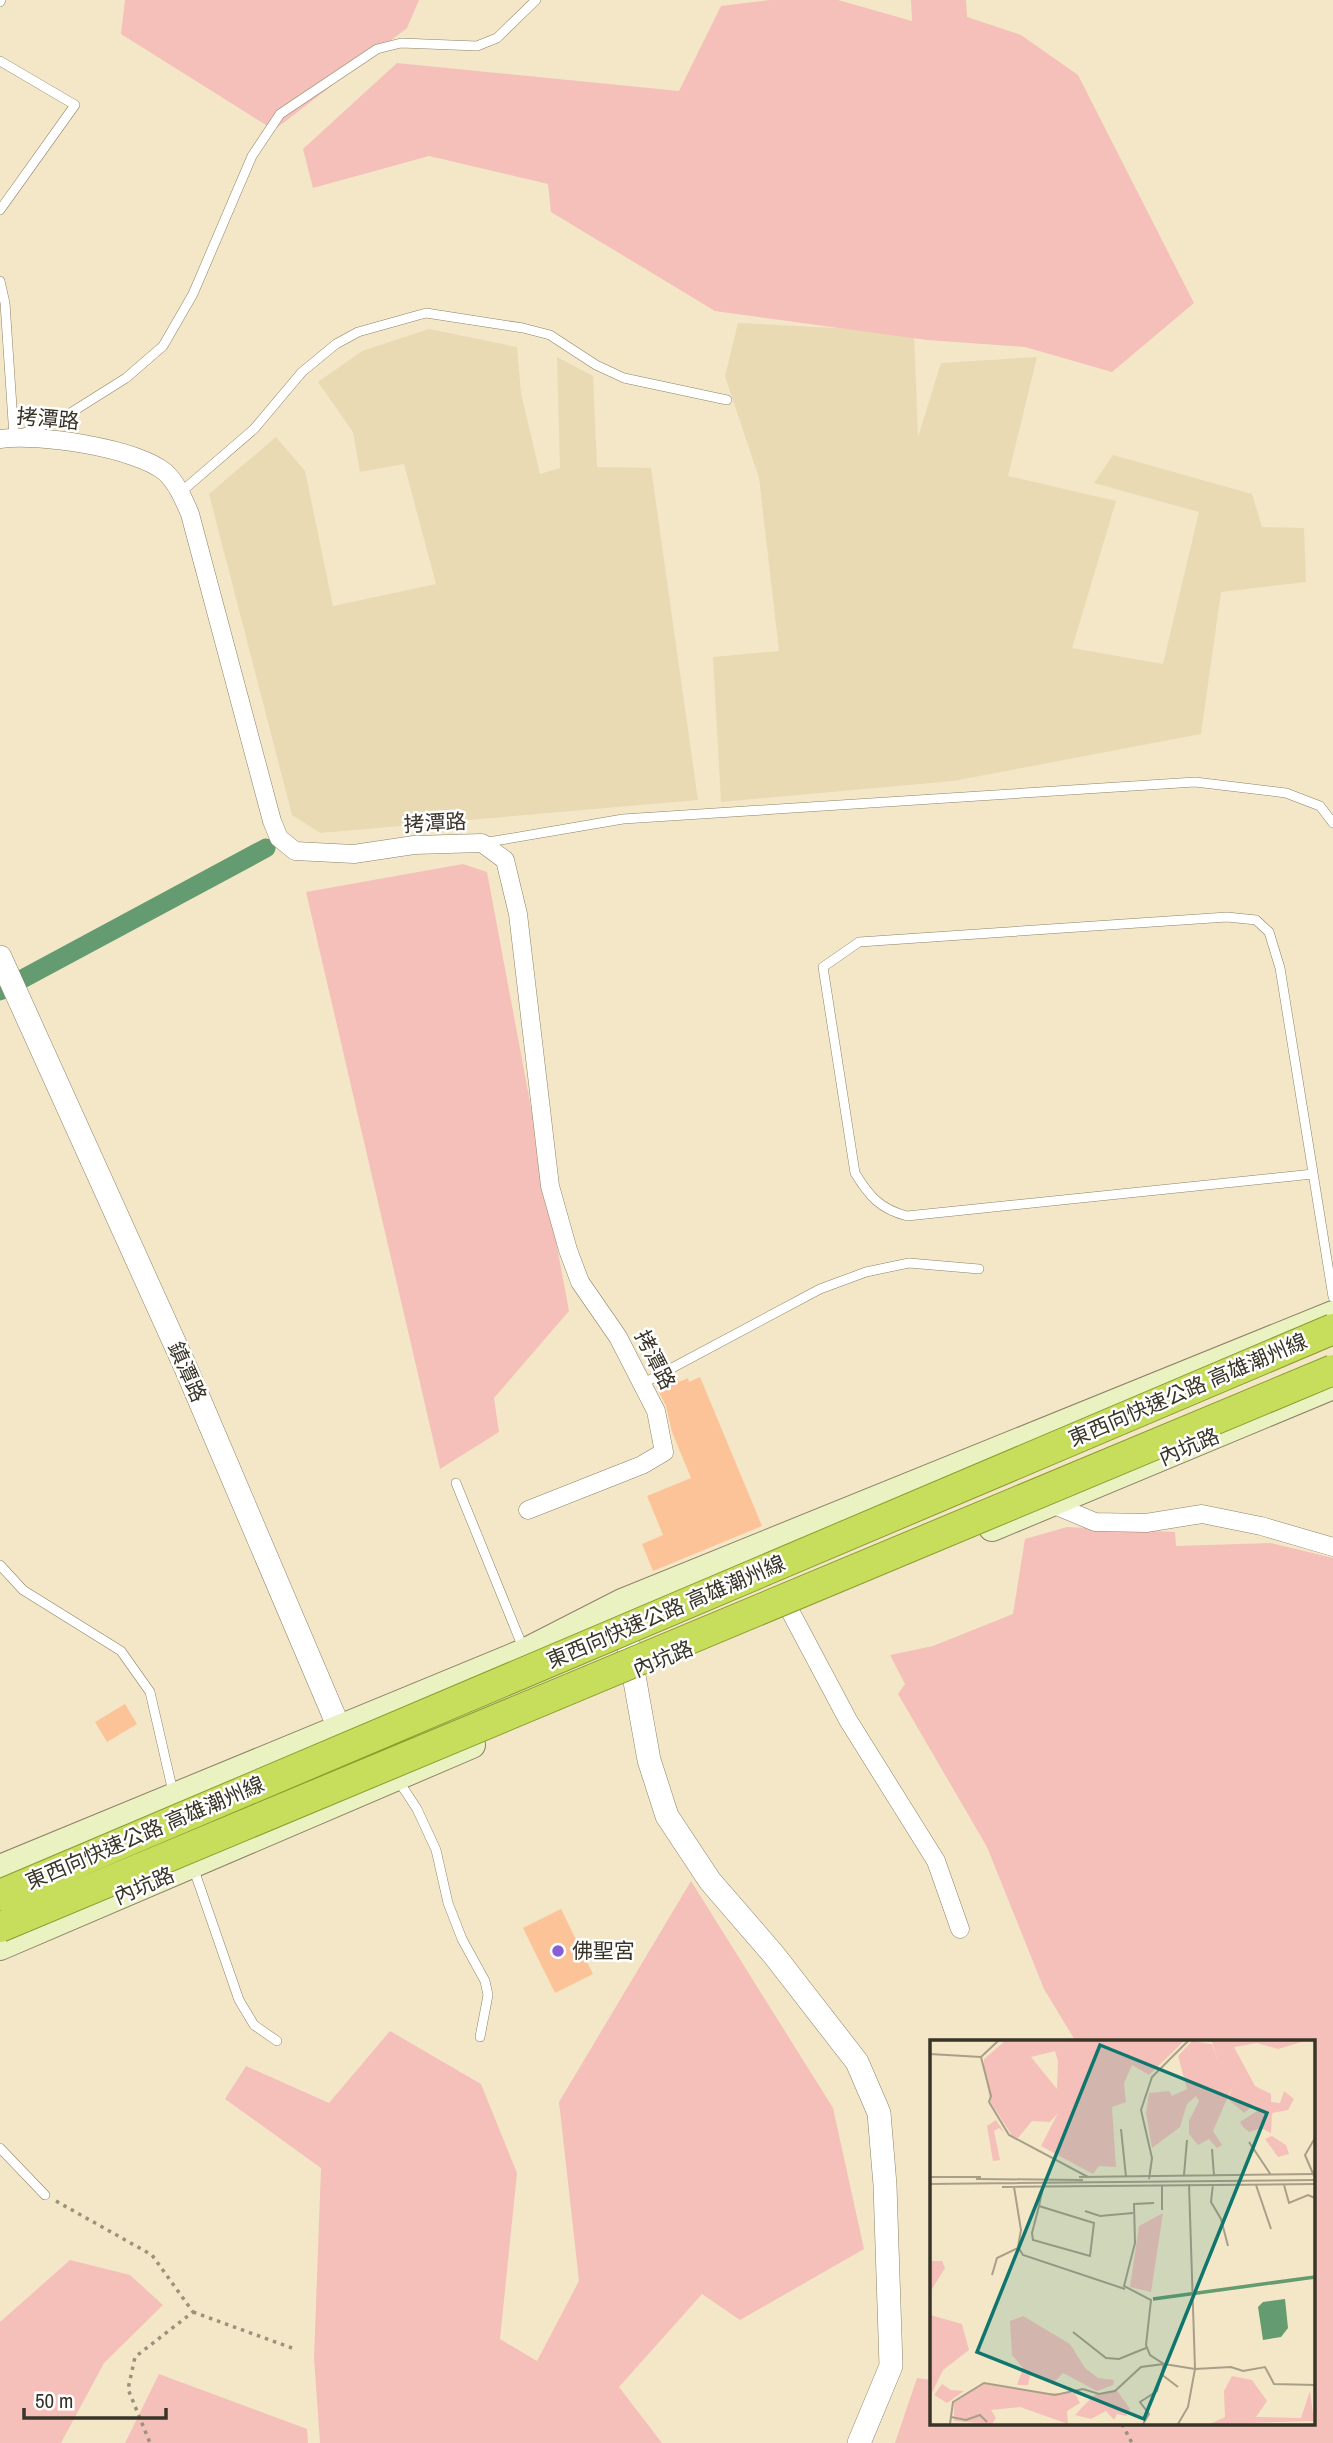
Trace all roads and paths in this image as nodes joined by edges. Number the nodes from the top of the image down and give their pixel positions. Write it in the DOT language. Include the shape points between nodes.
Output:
graph roads {
  1 [pos="536,0"];
  2 [pos="0,61"];
  3 [pos="0,210"];
  4 [pos="0,281"];
  5 [pos="4,358"];
  6 [pos="727,400"];
  7 [pos="7,438"];
  8 [pos="181,492"];
  9 [pos="1333,822"];
  10 [pos="482,843"];
  11 [pos="0,957"];
  12 [pos="1313,1174"];
  13 [pos="979,1269"];
  14 [pos="1333,1297"];
  15 [pos="1333,1314"];
  16 [pos="1333,1329"];
  17 [pos="1333,1370"];
  18 [pos="642,1384"];
  19 [pos="1333,1386"];
  20 [pos="456,1483"];
  21 [pos="1052,1504"];
  22 [pos="528,1510"];
  23 [pos="1333,1548"];
  24 [pos="0,1565"];
  25 [pos="622,1602"];
  26 [pos="789,1609"];
  27 [pos="524,1652"];
  28 [pos="632,1672"];
  29 [pos="340,1727"];
  30 [pos="397,1779"];
  31 [pos="366,1791"];
  32 [pos="175,1797"];
  33 [pos="183,1831"];
  34 [pos="189,1854"];
  35 [pos="0,1868"];
  36 [pos="0,1895"];
  37 [pos="0,1927"];
  38 [pos="960,1929"];
  39 [pos="0,1947"];
  40 [pos="480,2036"];
  41 [pos="277,2041"];
  42 [pos="0,2148"];
  43 [pos="45,2195"];
  44 [pos="193,2312"];
  45 [pos="292,2348"];
  46 [pos="1123,2426"];
  47 [pos="150,2443"];
  48 [pos="859,2443"];
  49 [pos="1132,2443"];
  1 -- 7 [label="lane" via="498,38 477,46 401,43 377,49 280,114 252,156 193,294 163,346 126,378 64,417"];
  2 -- 3 [label="lane" via="75,105"];
  4 -- 5 [label="lane" via="5,303"];
  5 -- 7 [label="lane"];
  6 -- 8 [label="lane" via="624,378 550,335 426,313 358,332 336,344 302,372 254,429"];
  7 -- 8 [label="street, 拷潭路" via="132,454 164,472"];
  8 -- 10 [label="street, 拷潭路" via="279,838 295,851 354,854 414,845"];
  9 -- 10 [label="lane" via="1320,806 1286,793 1195,782 623,819"];
  10 -- 18 [label="street, 拷潭路" via="505,860 519,914 550,1186 568,1250 580,1282 618,1337"];
  11 -- 29 [label="street, 鎮潭路" via="185,1366"];
  12 -- 12 [label="lane" via="1280,968 1269,932 1256,920 1227,917 859,942 823,967 855,1172 868,1195 886,1210 907,1216"];
  12 -- 14 [label="lane"];
  13 -- 18 [label="lane" via="909,1264 866,1272 820,1289"];
  15 -- 25 [label="main road"];
  16 -- 36 [label="highway, 東西向快速公路 高雄潮州線, bridge"];
  17 -- 37 [label="highway, 東西向快速公路 高雄潮州線, bridge"];
  18 -- 22 [label="street, 拷潭路" via="656,1411 664,1452"];
  19 -- 21 [label="main road, 內坑路"];
  20 -- 27 [label="lane"];
  21 -- 23 [label="street" via="1095,1522 1146,1523 1202,1514"];
  21 -- 26 [label="main road, 內坑路"];
  24 -- 32 [label="lane" via="23,1590 121,1651 142,1677 150,1692"];
  25 -- 27 [label="main road"];
  25 -- 28 [label="street"];
  26 -- 28 [label="main road, 內坑路"];
  26 -- 38 [label="street" via="848,1720 936,1861"];
  27 -- 29 [label="main road"];
  28 -- 30 [label="main road, 內坑路"];
  28 -- 48 [label="street" via="649,1760 667,1816 709,1881 857,2062 879,2113 891,2367"];
  29 -- 31 [label="street, 鎮潭路"];
  29 -- 32 [label="main road"];
  30 -- 31 [label="main road, 內坑路"];
  30 -- 40 [label="lane" via="436,1850 462,1939 485,1981 488,1994"];
  31 -- 34 [label="main road, 內坑路"];
  32 -- 33 [label="lane"];
  32 -- 35 [label="main road"];
  34 -- 39 [label="main road, 內坑路"];
  34 -- 41 [label="lane" via="239,2000 254,2025"];
  42 -- 43 [label="lane"];
  43 -- 44 [label="path" via="152,2255"];
  44 -- 45 [label="path"];
  44 -- 47 [label="path" via="135,2357 128,2389"];
  46 -- 49 [label="path"];
}
